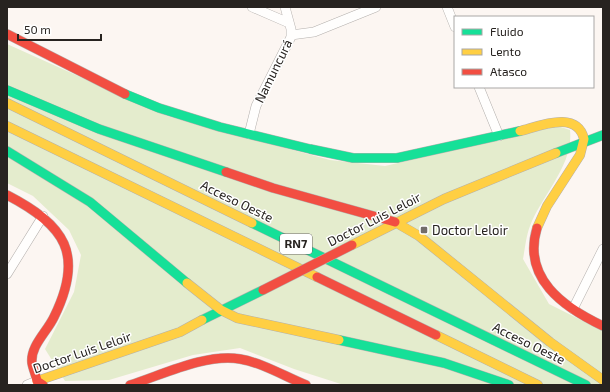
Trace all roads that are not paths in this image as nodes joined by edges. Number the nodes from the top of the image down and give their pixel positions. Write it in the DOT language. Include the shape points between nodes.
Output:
graph roads {
  1 [pos="252,7"];
  2 [pos="285,7"];
  3 [pos="376,7"];
  4 [pos="447,7"];
  5 [pos="289,23"];
  6 [pos="454,24"];
  7 [pos="7,34"];
  8 [pos="291,34"];
  9 [pos="479,88"];
  10 [pos="7,90"];
  11 [pos="7,103"];
  12 [pos="7,126"];
  13 [pos="249,134"];
  14 [pos="603,135"];
  15 [pos="499,136"];
  16 [pos="585,142"];
  17 [pos="7,151"];
  18 [pos="7,195"];
  19 [pos="43,216"];
  20 [pos="393,221"];
  21 [pos="603,249"];
  22 [pos="7,274"];
  23 [pos="573,309"];
  24 [pos="221,310"];
  25 [pos="603,326"];
  26 [pos="603,380"];
  27 [pos="40,383"];
  28 [pos="27,385"];
  29 [pos="130,385"];
  30 [pos="306,385"];
  31 [pos="509,385"];
  32 [pos="538,385"];
  33 [pos="586,385"];
  1 -- 5 [label="street"];
  2 -- 5 [label="street, Namuncurá"];
  3 -- 8 [label="street" via="314,32"];
  4 -- 6 [label="street"];
  5 -- 8 [label="street, Namuncurá"];
  7 -- 13 [label="main road" via="120,92 166,110"];
  8 -- 13 [label="street, Namuncurá" via="287,47 256,106"];
  9 -- 15 [label="street"];
  10 -- 20 [label="main road" via="100,129 273,188"];
  11 -- 33 [label="main road, Acceso Oeste / RN7"];
  12 -- 32 [label="main road, RN7"];
  13 -- 15 [label="main road" via="334,156 372,160 423,154"];
  14 -- 16 [label="main road, Doctor Luis Leloir"];
  15 -- 16 [label="main road" via="564,121 573,123 582,132"];
  16 -- 20 [label="main road, Doctor Luis Leloir"];
  16 -- 23 [label="main road" via="541,219 533,248 535,263 543,281 560,300"];
  17 -- 24 [label="main road" via="90,202"];
  18 -- 19 [label="main road"];
  19 -- 22 [label="street"];
  19 -- 27 [label="main road" via="62,235 69,256 69,270 55,316 31,360"];
  20 -- 24 [label="main road, Doctor Luis Leloir, bridge" via="352,245"];
  20 -- 26 [label="main road" via="419,236 550,342"];
  21 -- 23 [label="street"];
  23 -- 25 [label="main road"];
  24 -- 27 [label="main road, Doctor Luis Leloir" via="180,332"];
  24 -- 31 [label="main road" via="244,319 444,363"];
  27 -- 28 [label="street, Doctor Luis Leloir"];
  29 -- 30 [label="main road" via="212,360 228,358 262,366"];
}
